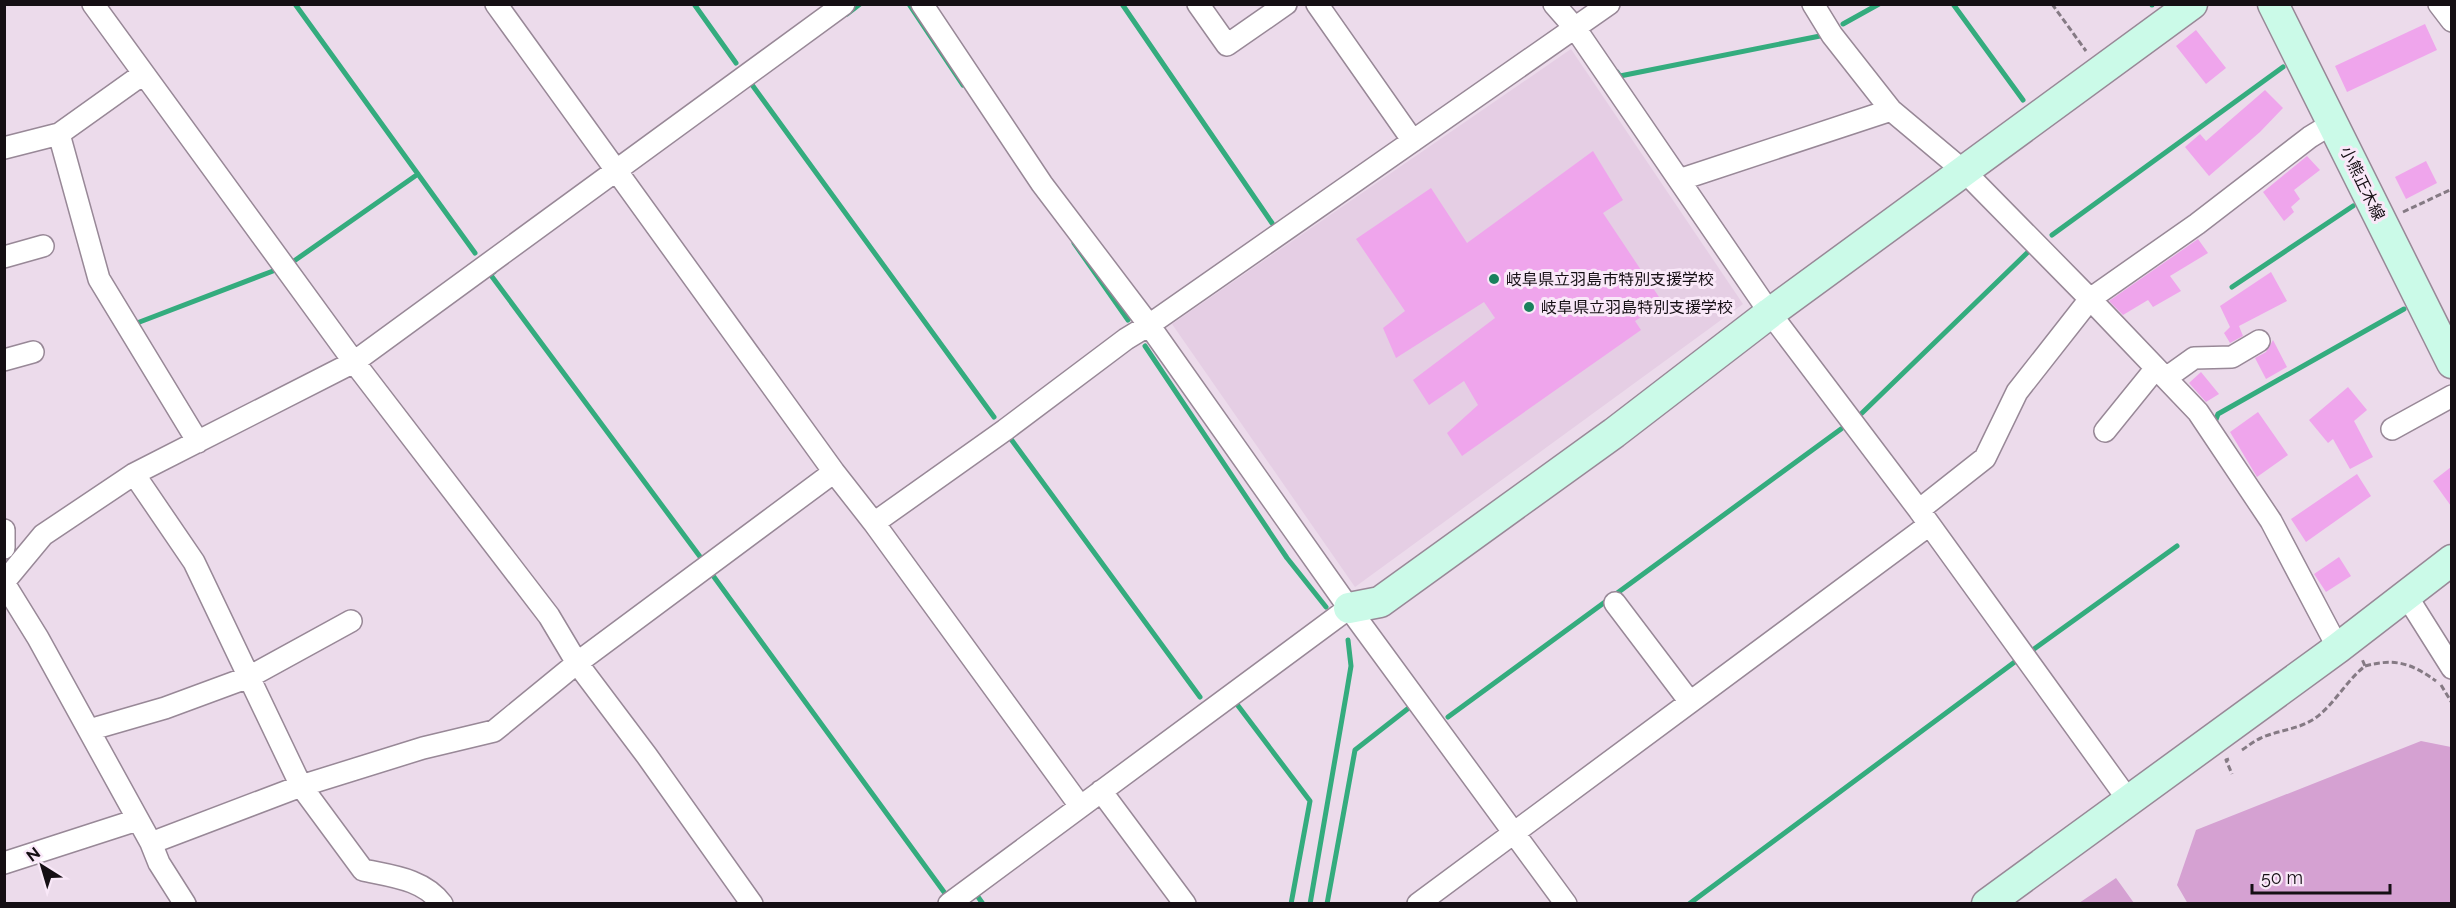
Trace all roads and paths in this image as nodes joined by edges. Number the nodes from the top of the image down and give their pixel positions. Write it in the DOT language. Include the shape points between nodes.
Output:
graph roads {
  1 [pos="93,4"];
  2 [pos="496,4"];
  3 [pos="844,4"];
  4 [pos="922,4"];
  5 [pos="1198,4"];
  6 [pos="1286,4"];
  7 [pos="1317,4"];
  8 [pos="1554,4"];
  9 [pos="1609,4"];
  10 [pos="1813,4"];
  11 [pos="2052,4"];
  12 [pos="2192,4"];
  13 [pos="2273,4"];
  14 [pos="2439,4"];
  15 [pos="2451,21"];
  16 [pos="1575,28"];
  17 [pos="2102,72"];
  18 [pos="143,74"];
  19 [pos="1891,110"];
  20 [pos="2333,123"];
  21 [pos="59,134"];
  22 [pos="1413,141"];
  23 [pos="4,148"];
  24 [pos="616,170"];
  25 [pos="1965,172"];
  26 [pos="1679,180"];
  27 [pos="2451,189"];
  28 [pos="2382,222"];
  29 [pos="43,246"];
  30 [pos="4,257"];
  31 [pos="2090,299"];
  32 [pos="1770,313"];
  33 [pos="1149,325"];
  34 [pos="2259,341"];
  35 [pos="33,352"];
  36 [pos="4,360"];
  37 [pos="354,362"];
  38 [pos="2451,363"];
  39 [pos="2161,373"];
  40 [pos="2451,396"];
  41 [pos="2392,429"];
  42 [pos="2105,430"];
  43 [pos="198,442"];
  44 [pos="834,472"];
  45 [pos="134,474"];
  46 [pos="1924,518"];
  47 [pos="874,523"];
  48 [pos="4,530"];
  49 [pos="4,548"];
  50 [pos="2451,561"];
  51 [pos="4,583"];
  52 [pos="2406,595"];
  53 [pos="1614,603"];
  54 [pos="1349,608"];
  55 [pos="351,621"];
  56 [pos="2350,653"];
  57 [pos="577,663"];
  58 [pos="2365,666"];
  59 [pos="2451,668"];
  60 [pos="249,677"];
  61 [pos="1689,702"];
  62 [pos="2451,703"];
  63 [pos="88,730"];
  64 [pos="2232,774"];
  65 [pos="302,786"];
  66 [pos="1101,791"];
  67 [pos="2129,801"];
  68 [pos="1080,806"];
  69 [pos="137,820"];
  70 [pos="1514,833"];
  71 [pos="151,843"];
  72 [pos="4,863"];
  73 [pos="184,903"];
  74 [pos="442,903"];
  75 [pos="752,903"];
  76 [pos="949,903"];
  77 [pos="1185,903"];
  78 [pos="1418,903"];
  79 [pos="1566,903"];
  80 [pos="1987,903"];
  1 -- 18 [label="street"];
  2 -- 24 [label="street"];
  3 -- 24 [label="street"];
  4 -- 33 [label="street" via="1042,184"];
  5 -- 6 [label="street" via="1227,45"];
  7 -- 22 [label="street"];
  8 -- 16 [label="street"];
  9 -- 16 [label="street"];
  10 -- 19 [label="street" via="1832,35"];
  11 -- 17 [label="path"];
  12 -- 17 [label="street"];
  13 -- 20 [label="street, 小熊正木線"];
  14 -- 15 [label="street"];
  16 -- 22 [label="street"];
  16 -- 26 [label="street"];
  17 -- 25 [label="street"];
  18 -- 21 [label="street"];
  18 -- 37 [label="street"];
  19 -- 25 [label="street"];
  19 -- 26 [label="street"];
  20 -- 28 [label="street, 小熊正木線"];
  20 -- 31 [label="street"];
  21 -- 23 [label="street"];
  21 -- 43 [label="street" via="99,279"];
  22 -- 33 [label="street"];
  24 -- 37 [label="street"];
  24 -- 44 [label="street"];
  25 -- 31 [label="street"];
  25 -- 32 [label="street"];
  26 -- 32 [label="street"];
  27 -- 28 [label="path"];
  28 -- 38 [label="street, 小熊正木線"];
  29 -- 30 [label="street"];
  31 -- 39 [label="street"];
  31 -- 46 [label="street" via="2017,392 1985,458"];
  32 -- 46 [label="street"];
  32 -- 54 [label="street" via="1614,433 1380,602"];
  33 -- 47 [label="street"];
  33 -- 54 [label="street"];
  34 -- 39 [label="street" via="2232,357 2194,358"];
  35 -- 36 [label="street"];
  37 -- 43 [label="street"];
  37 -- 57 [label="street" via="549,616"];
  39 -- 42 [label="street"];
  39 -- 56 [label="street" via="2198,412 2271,521"];
  40 -- 41 [label="street"];
  43 -- 45 [label="street"];
  44 -- 47 [label="street"];
  44 -- 57 [label="street"];
  45 -- 51 [label="street" via="43,535"];
  45 -- 60 [label="street" via="194,562"];
  46 -- 61 [label="street"];
  46 -- 67 [label="street"];
  47 -- 68 [label="street"];
  48 -- 49 [label="street"];
  50 -- 52 [label="street"];
  51 -- 63 [label="street"];
  52 -- 56 [label="street"];
  52 -- 59 [label="street"];
  53 -- 61 [label="street"];
  54 -- 66 [label="street"];
  54 -- 70 [label="street"];
  55 -- 60 [label="street"];
  56 -- 58 [label="path"];
  56 -- 67 [label="street"];
  57 -- 65 [label="street" via="494,731 423,748"];
  57 -- 75 [label="street"];
  58 -- 62 [label="path" via="2401,662 2442,686"];
  58 -- 64 [label="path" via="2349,679 2334,702 2312,720 2262,737 2226,760"];
  60 -- 63 [label="street" via="165,708"];
  60 -- 65 [label="street"];
  61 -- 70 [label="street"];
  63 -- 69 [label="street"];
  65 -- 71 [label="street"];
  65 -- 74 [label="street" via="363,870 408,880 435,893"];
  66 -- 68 [label="street"];
  66 -- 77 [label="street"];
  67 -- 80 [label="street"];
  68 -- 76 [label="street"];
  69 -- 71 [label="street"];
  69 -- 72 [label="street"];
  70 -- 78 [label="street"];
  70 -- 79 [label="street"];
  71 -- 73 [label="street"];
}
